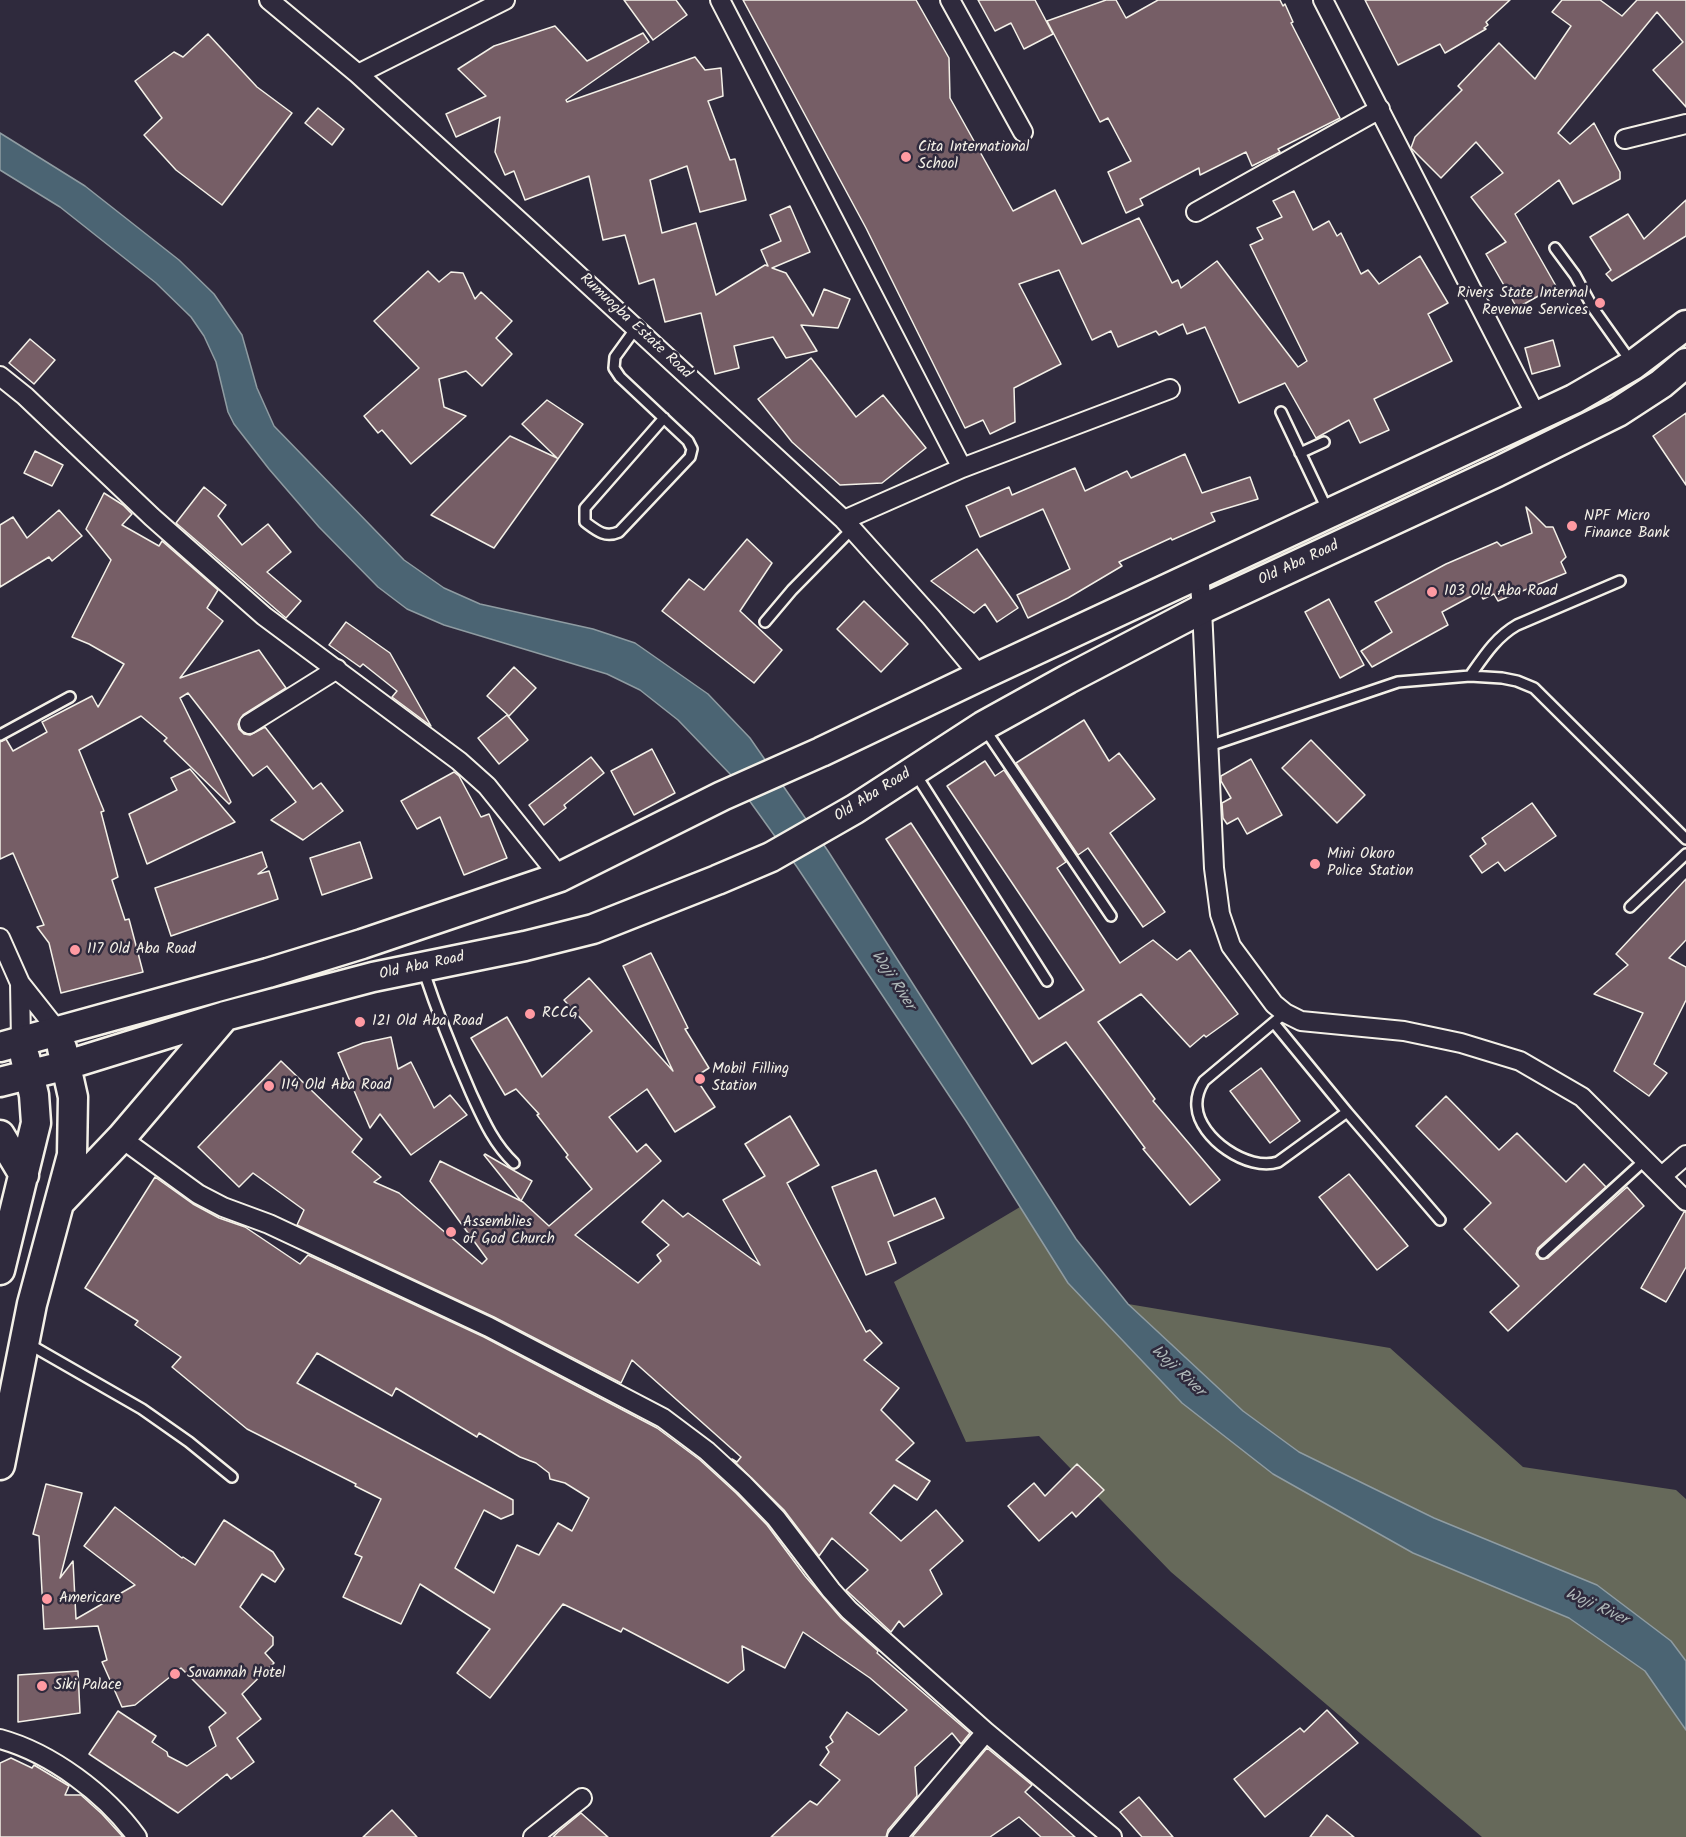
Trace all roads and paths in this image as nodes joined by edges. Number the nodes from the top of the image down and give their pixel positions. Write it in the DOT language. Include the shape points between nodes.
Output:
graph roads {
  1 [pos="269,0"];
  2 [pos="505,0"];
  3 [pos="720,0"];
  4 [pos="950,0"];
  5 [pos="1323,0"];
  6 [pos="358,74"];
  7 [pos="1380,109"];
  8 [pos="1686,124"];
  9 [pos="1023,132"];
  10 [pos="1624,139"];
  11 [pos="1196,212"];
  12 [pos="1555,248"];
  13 [pos="1686,325"];
  14 [pos="636,328"];
  15 [pos="1686,363"];
  16 [pos="1633,365"];
  17 [pos="0,376"];
  18 [pos="1170,389"];
  19 [pos="1281,412"];
  20 [pos="1537,417"];
  21 [pos="664,418"];
  22 [pos="1324,442"];
  23 [pos="1300,453"];
  24 [pos="962,468"];
  25 [pos="1329,513"];
  26 [pos="848,525"];
  27 [pos="1198,574"];
  28 [pos="1620,581"];
  29 [pos="1202,609"];
  30 [pos="765,622"];
  31 [pos="337,669"];
  32 [pos="980,676"];
  33 [pos="1470,676"];
  34 [pos="70,697"];
  35 [pos="249,724"];
  36 [pos="983,726"];
  37 [pos="0,735"];
  38 [pos="1209,747"];
  39 [pos="914,771"];
  40 [pos="1686,839"];
  41 [pos="1686,854"];
  42 [pos="560,876"];
  43 [pos="1630,907"];
  44 [pos="1112,916"];
  45 [pos="0,938"];
  46 [pos="422,966"];
  47 [pos="1047,981"];
  48 [pos="20,983"];
  49 [pos="225,1016"];
  50 [pos="1279,1018"];
  51 [pos="58,1031"];
  52 [pos="10,1044"];
  53 [pos="67,1065"];
  54 [pos="28,1076"];
  55 [pos="0,1082"];
  56 [pos="1347,1112"];
  57 [pos="0,1135"];
  58 [pos="121,1138"];
  59 [pos="1686,1155"];
  60 [pos="1645,1160"];
  61 [pos="514,1163"];
  62 [pos="24,1175"];
  63 [pos="1662,1176"];
  64 [pos="1686,1201"];
  65 [pos="59,1203"];
  66 [pos="1440,1220"];
  67 [pos="1543,1253"];
  68 [pos="0,1270"];
  69 [pos="25,1342"];
  70 [pos="0,1465"];
  71 [pos="232,1477"];
  72 [pos="986,1732"];
  73 [pos="0,1739"];
  74 [pos="582,1798"];
  75 [pos="137,1837"];
  76 [pos="533,1837"];
  77 [pos="897,1837"];
  78 [pos="1112,1837"];
  1 -- 6 [label="street, Rumuogba Estate Road"];
  2 -- 6 [label="street"];
  3 -- 24 [label="street"];
  4 -- 9 [label="street"];
  5 -- 7 [label="street"];
  6 -- 14 [label="street, Rumuogba Estate Road"];
  7 -- 11 [label="street"];
  7 -- 20 [label="street"];
  8 -- 10 [label="street"];
  12 -- 16 [label="lane"];
  13 -- 16 [label="main road"];
  14 -- 21 [label="lane" via="615,357 614,369"];
  14 -- 26 [label="street, Rumuogba Estate Road"];
  15 -- 29 [label="main road, Old Aba Road" via="1618,412"];
  16 -- 20 [label="main road"];
  17 -- 31 [label="street" via="264,616"];
  18 -- 24 [label="street"];
  19 -- 23 [label="lane"];
  20 -- 25 [label="main road"];
  21 -- 21 [label="lane" via="688,441 690,457 619,532 611,536 602,534 585,522 585,508"];
  22 -- 23 [label="lane"];
  23 -- 25 [label="lane"];
  24 -- 26 [label="street"];
  25 -- 27 [label="main road"];
  26 -- 30 [label="lane"];
  26 -- 32 [label="street, Rumuogba Estate Road"];
  27 -- 29 [label="street"];
  27 -- 32 [label="main road"];
  28 -- 33 [label="lane" via="1503,632"];
  29 -- 36 [label="main road, Old Aba Road"];
  29 -- 38 [label="street"];
  31 -- 35 [label="street"];
  31 -- 42 [label="street" via="487,786"];
  32 -- 42 [label="main road"];
  33 -- 38 [label="lane" via="1398,682"];
  33 -- 40 [label="lane" via="1502,678 1534,688"];
  34 -- 37 [label="lane"];
  36 -- 39 [label="main road, Old Aba Road"];
  36 -- 44 [label="lane"];
  38 -- 50 [label="street" via="1220,914 1231,946 1274,1004"];
  39 -- 46 [label="main road, Old Aba Road" via="771,857 593,929"];
  39 -- 47 [label="lane"];
  41 -- 43 [label="lane"];
  42 -- 51 [label="main road" via="362,944"];
  45 -- 48 [label="street"];
  46 -- 49 [label="main road, Old Aba Road"];
  46 -- 61 [label="lane" via="447,1040 486,1126"];
  48 -- 51 [label="street"];
  48 -- 52 [label="street"];
  49 -- 53 [label="main road, Old Aba Road"];
  49 -- 58 [label="main road"];
  50 -- 56 [label="lane"];
  50 -- 56 [label="lane" via="1204,1080 1197,1109 1205,1127 1233,1154 1248,1162 1269,1165"];
  50 -- 60 [label="street" via="1404,1031 1520,1061 1582,1097"];
  51 -- 52 [label="main road"];
  51 -- 53 [label="main road"];
  52 -- 54 [label="main road"];
  53 -- 54 [label="main road, Old Aba Road"];
  53 -- 65 [label="main road" via="74,1123 72,1155"];
  54 -- 55 [label="main road, Old Aba Road"];
  54 -- 62 [label="main road" via="36,1123"];
  56 -- 66 [label="lane"];
  57 -- 62 [label="main road"];
  58 -- 65 [label="main road"];
  58 -- 72 [label="street" via="177,1180 223,1207 269,1224 489,1327 663,1418 744,1485 776,1518 849,1610"];
  59 -- 63 [label="street"];
  60 -- 63 [label="street"];
  60 -- 67 [label="lane"];
  62 -- 68 [label="main road"];
  63 -- 64 [label="street"];
  65 -- 69 [label="main road"];
  69 -- 70 [label="main road"];
  69 -- 71 [label="lane" via="142,1409"];
  72 -- 77 [label="street"];
  72 -- 78 [label="street"];
  73 -- 75 [label="street" via="36,1752 94,1791"];
  74 -- 76 [label="street"];
}
